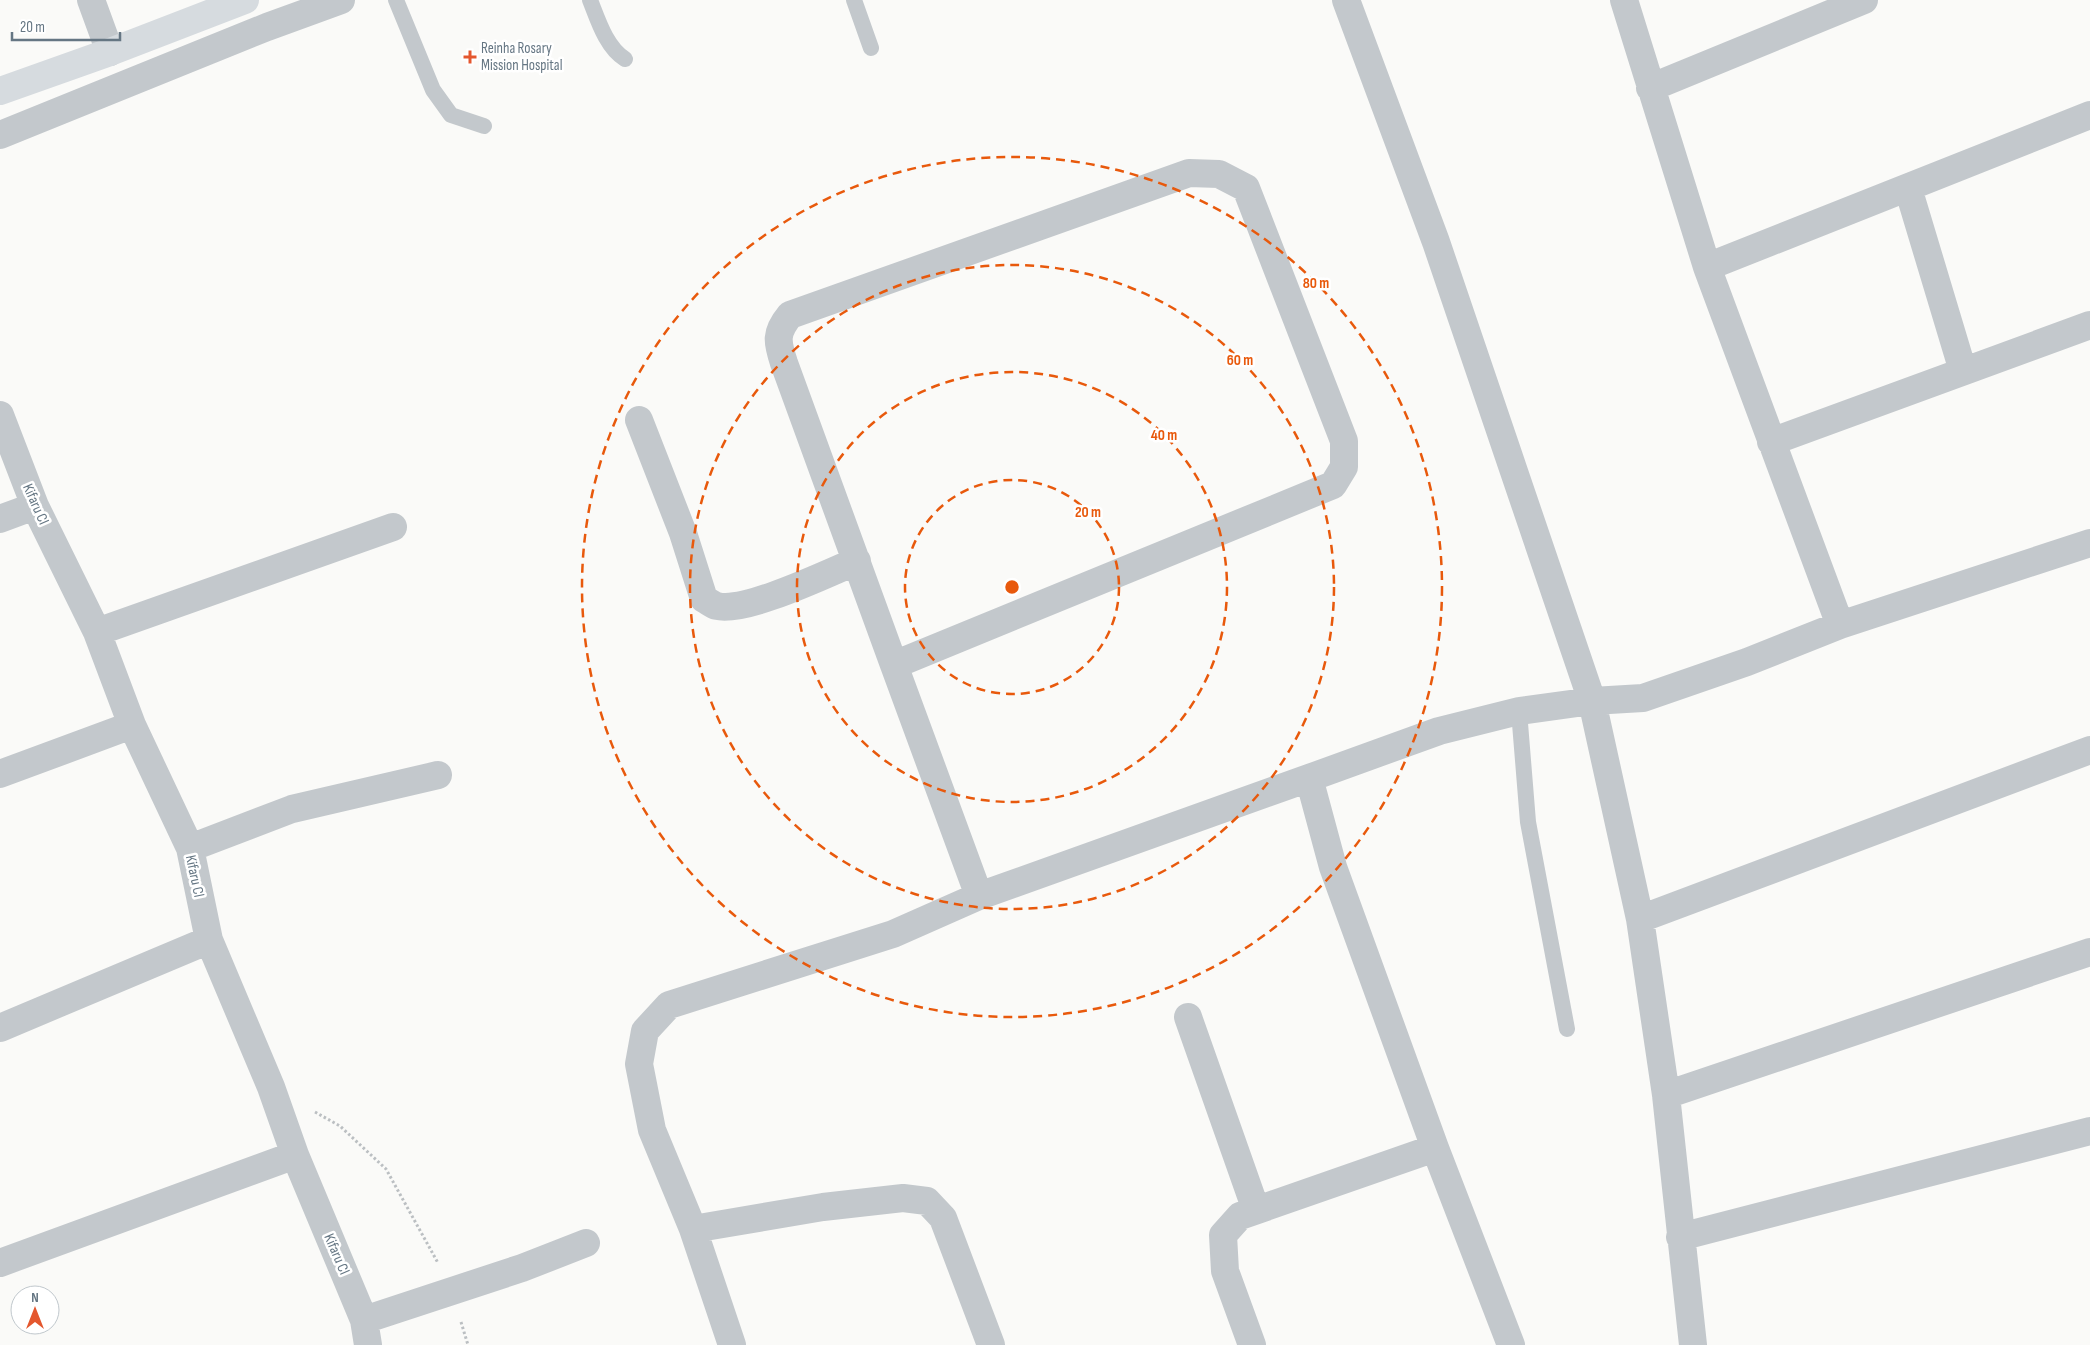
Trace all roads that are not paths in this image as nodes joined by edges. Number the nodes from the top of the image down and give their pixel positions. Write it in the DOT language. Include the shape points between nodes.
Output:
graph roads {
  1 [pos="91,0"];
  2 [pos="245,0"];
  3 [pos="341,0"];
  4 [pos="396,0"];
  5 [pos="590,0"];
  6 [pos="854,0"];
  7 [pos="1346,0"];
  8 [pos="1624,0"];
  9 [pos="1864,0"];
  10 [pos="871,48"];
  11 [pos="110,52"];
  12 [pos="625,59"];
  13 [pos="1650,88"];
  14 [pos="0,91"];
  15 [pos="2090,115"];
  16 [pos="484,126"];
  17 [pos="0,135"];
  18 [pos="1908,188"];
  19 [pos="1707,266"];
  20 [pos="2090,325"];
  21 [pos="1963,371"];
  22 [pos="0,415"];
  23 [pos="639,420"];
  24 [pos="1771,442"];
  25 [pos="35,506"];
  26 [pos="0,519"];
  27 [pos="393,527"];
  28 [pos="2090,543"];
  29 [pos="857,561"];
  30 [pos="1840,625"];
  31 [pos="97,632"];
  32 [pos="894,665"];
  33 [pos="1592,702"];
  34 [pos="1519,711"];
  35 [pos="132,725"];
  36 [pos="2090,750"];
  37 [pos="0,774"];
  38 [pos="438,775"];
  39 [pos="1310,778"];
  40 [pos="190,848"];
  41 [pos="979,896"];
  42 [pos="1640,919"];
  43 [pos="208,940"];
  44 [pos="2090,952"];
  45 [pos="1188,1017"];
  46 [pos="0,1028"];
  47 [pos="1567,1029"];
  48 [pos="1666,1095"];
  49 [pos="2090,1131"];
  50 [pos="1435,1148"];
  51 [pos="295,1155"];
  52 [pos="1256,1210"];
  53 [pos="693,1229"];
  54 [pos="1680,1237"];
  55 [pos="586,1243"];
  56 [pos="0,1264"];
  57 [pos="366,1332"];
  58 [pos="732,1345"];
  59 [pos="991,1345"];
  60 [pos="1252,1345"];
  61 [pos="1511,1345"];
  62 [pos="1693,1345"];
  1 -- 11 [label="street"];
  2 -- 11 [label="street"];
  3 -- 17 [label="street" via="266,27"];
  4 -- 16 [label="lane" via="433,90 451,115"];
  5 -- 12 [label="lane" via="616,53"];
  6 -- 10 [label="lane"];
  7 -- 33 [label="street" via="1436,242"];
  8 -- 13 [label="street"];
  9 -- 13 [label="street"];
  11 -- 14 [label="street"];
  13 -- 19 [label="street"];
  15 -- 18 [label="street"];
  18 -- 19 [label="street"];
  18 -- 21 [label="street"];
  19 -- 24 [label="street"];
  20 -- 21 [label="street"];
  21 -- 24 [label="street"];
  22 -- 25 [label="street, Kifaru Cl"];
  23 -- 29 [label="street" via="683,533 704,599 717,606 736,606 776,595"];
  24 -- 30 [label="street"];
  25 -- 26 [label="street"];
  25 -- 31 [label="street, Kifaru Cl"];
  27 -- 31 [label="street"];
  28 -- 30 [label="street"];
  29 -- 32 [label="street"];
  29 -- 32 [label="street" via="778,344 781,326 790,315 1189,173 1219,174 1246,188 1344,441 1344,467 1333,485"];
  30 -- 33 [label="street" via="1643,698"];
  31 -- 35 [label="street, Kifaru Cl"];
  32 -- 41 [label="street"];
  33 -- 34 [label="street"];
  33 -- 42 [label="street"];
  34 -- 39 [label="street" via="1439,731"];
  34 -- 47 [label="lane" via="1528,822"];
  35 -- 37 [label="street"];
  35 -- 40 [label="street, Kifaru Cl"];
  36 -- 42 [label="street"];
  38 -- 40 [label="street" via="292,809"];
  39 -- 41 [label="street"];
  39 -- 50 [label="street" via="1333,867"];
  40 -- 43 [label="street, Kifaru Cl"];
  41 -- 53 [label="street" via="893,934 669,1005 645,1031 639,1064 652,1130"];
  42 -- 48 [label="street"];
  43 -- 46 [label="street"];
  43 -- 51 [label="street, Kifaru Cl" via="271,1086"];
  44 -- 48 [label="street"];
  45 -- 52 [label="street"];
  48 -- 54 [label="street"];
  49 -- 54 [label="street"];
  50 -- 52 [label="street"];
  50 -- 61 [label="street"];
  51 -- 56 [label="street"];
  51 -- 57 [label="street, Kifaru Cl"];
  52 -- 60 [label="street" via="1240,1216 1223,1235 1224,1271"];
  53 -- 58 [label="street"];
  53 -- 59 [label="street" via="823,1206 903,1198 927,1201 943,1218"];
  54 -- 62 [label="street"];
  55 -- 57 [label="street" via="452,1290"];
}
